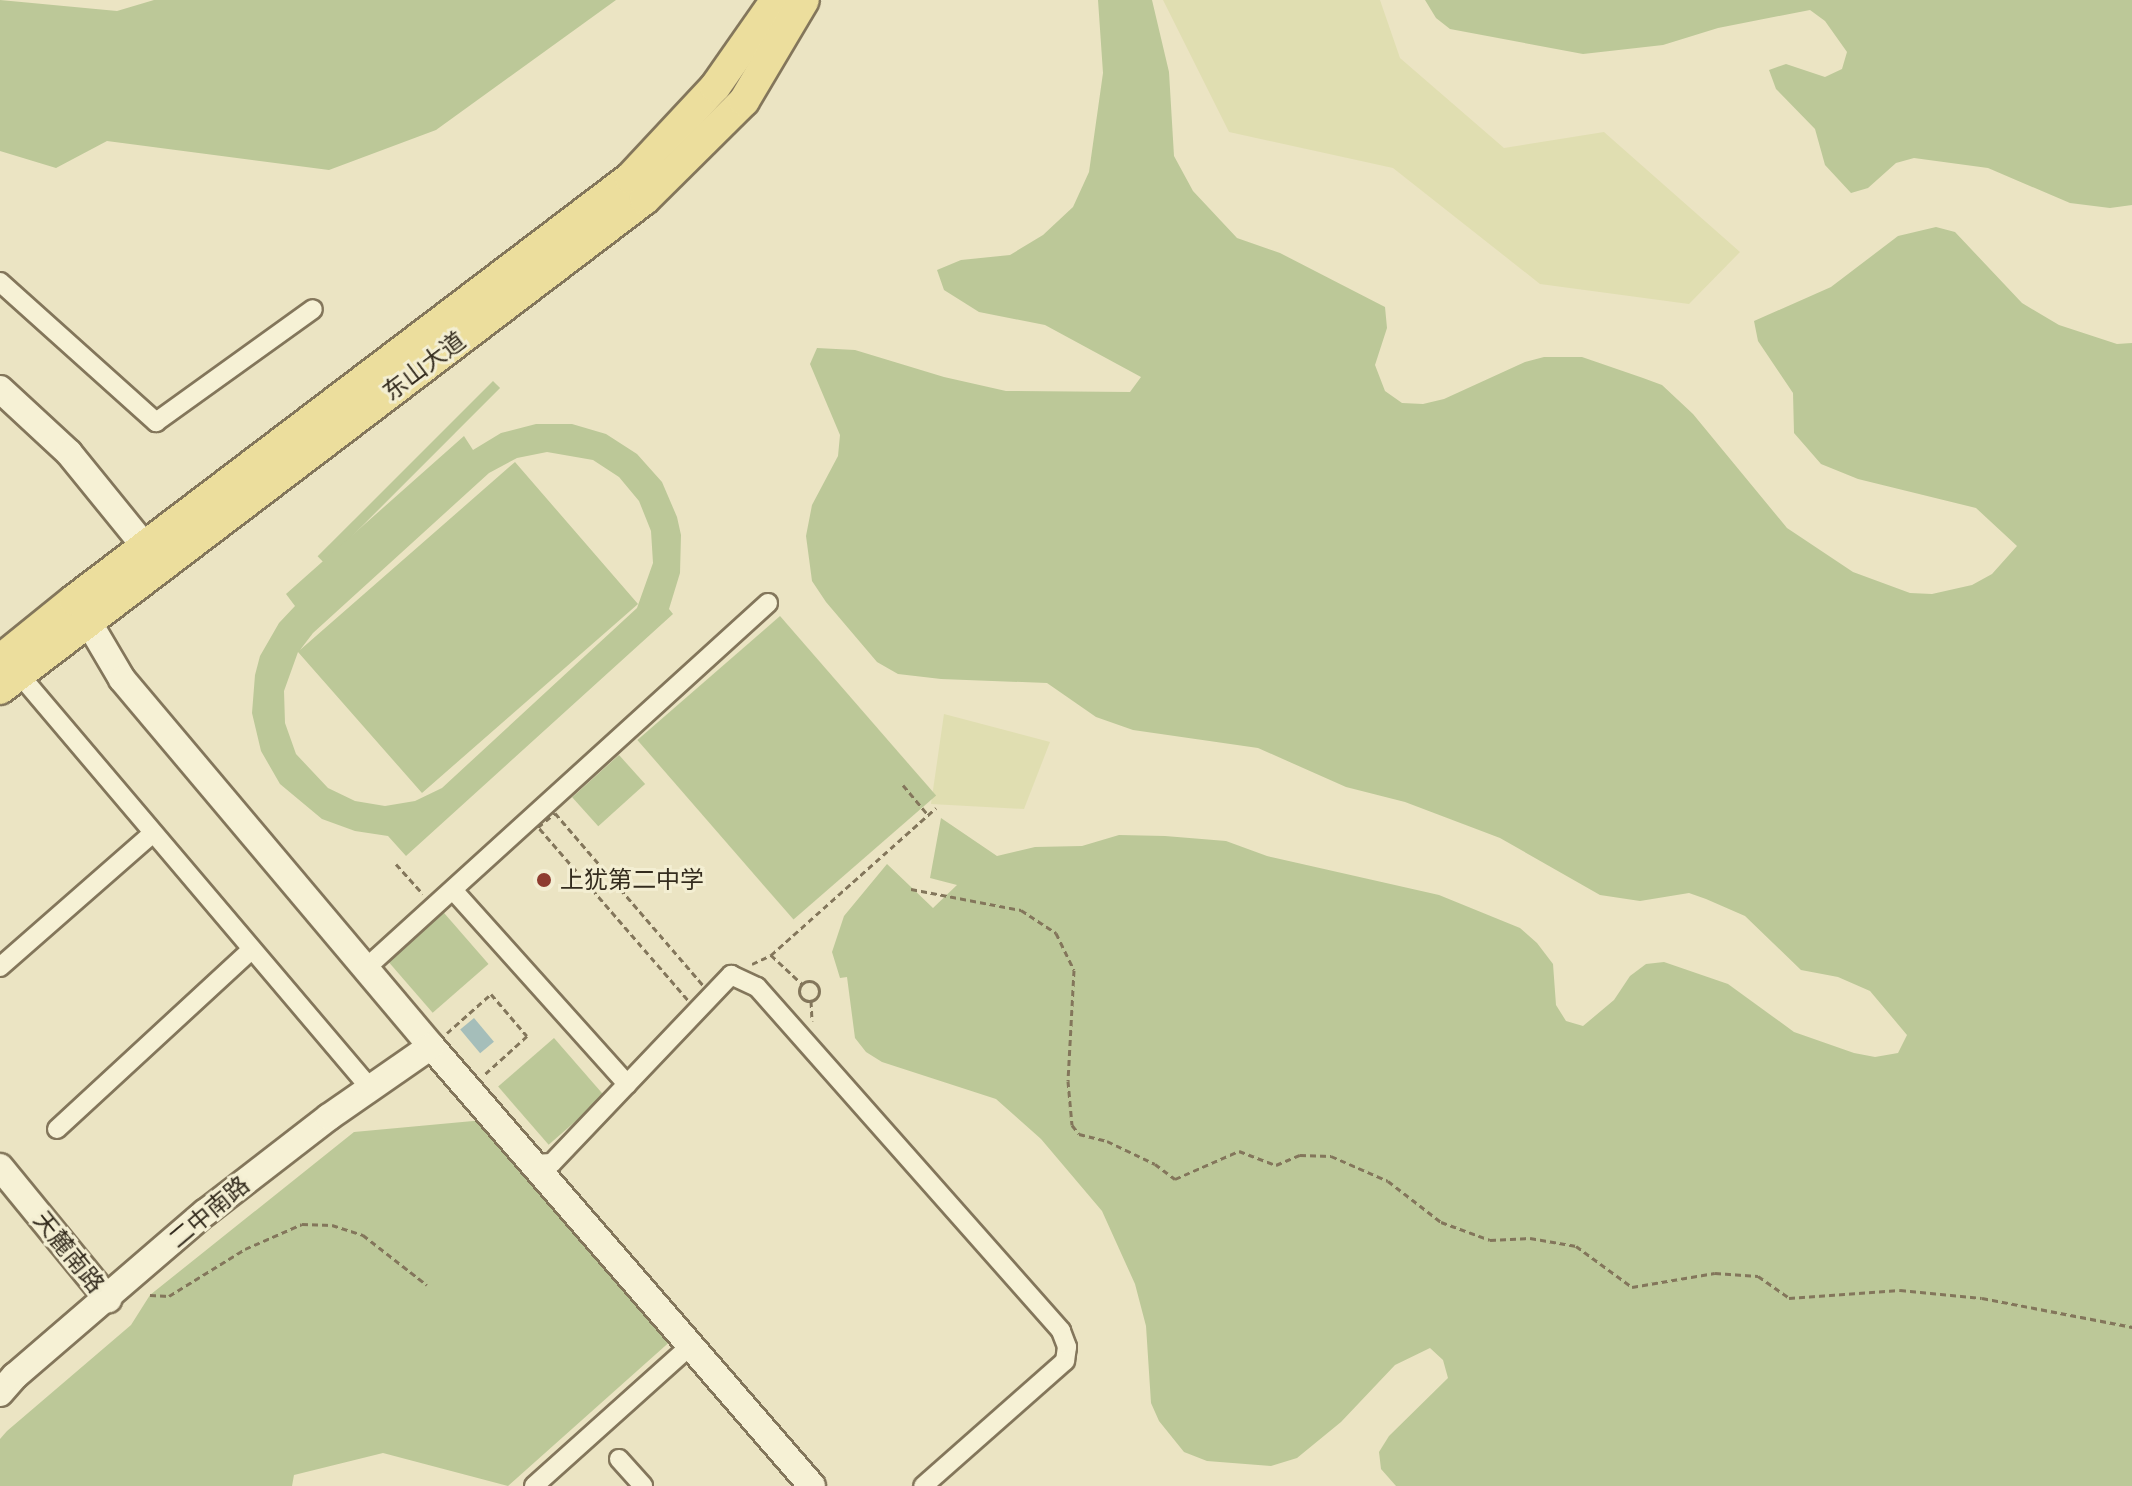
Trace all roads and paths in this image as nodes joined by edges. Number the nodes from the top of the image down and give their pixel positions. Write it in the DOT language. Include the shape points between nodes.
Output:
graph roads {
  1 [pos="776,0"];
  2 [pos="804,0"];
  3 [pos="0,282"];
  4 [pos="313,309"];
  5 [pos="0,389"];
  6 [pos="153,556"];
  7 [pos="768,603"];
  8 [pos="82,610"];
  9 [pos="6,675"];
  10 [pos="903,785"];
  11 [pos="936,808"];
  12 [pos="555,813"];
  13 [pos="928,815"];
  14 [pos="153,833"];
  15 [pos="396,864"];
  16 [pos="911,889"];
  17 [pos="453,890"];
  18 [pos="432,905"];
  19 [pos="252,949"];
  20 [pos="771,955"];
  21 [pos="0,967"];
  22 [pos="366,968"];
  23 [pos="731,975"];
  24 [pos="802,984"];
  25 [pos="811,1001"];
  26 [pos="820,1031"];
  27 [pos="438,1040"];
  28 [pos="480,1078"];
  29 [pos="627,1084"];
  30 [pos="370,1088"];
  31 [pos="57,1129"];
  32 [pos="533,1164"];
  33 [pos="0,1167"];
  34 [pos="427,1285"];
  35 [pos="150,1295"];
  36 [pos="108,1299"];
  37 [pos="2132,1327"];
  38 [pos="691,1345"];
  39 [pos="0,1393"];
  40 [pos="619,1459"];
  41 [pos="534,1486"];
  42 [pos="643,1486"];
  43 [pos="812,1486"];
  44 [pos="923,1486"];
  1 -- 6 [label="main road, 东山大道" via="715,87 630,178"];
  2 -- 6 [label="main road, 东山大道" via="744,101 645,199"];
  3 -- 4 [label="street" via="156,422"];
  5 -- 6 [label="street" via="69,453"];
  6 -- 8 [label="main road, 东山大道"];
  7 -- 17 [label="street"];
  8 -- 9 [label="main road, 东山大道"];
  8 -- 22 [label="street" via="122,679"];
  9 -- 14 [label="street"];
  10 -- 13 [label="path"];
  11 -- 13 [label="path"];
  12 -- 12 [label="path" via="538,827 694,1007 710,993"];
  13 -- 20 [label="path"];
  14 -- 19 [label="street"];
  14 -- 21 [label="street"];
  15 -- 18 [label="path"];
  16 -- 37 [label="path" via="1021,910 1056,933 1074,970 1068,1081 1072,1125 1079,1134 1107,1141 1175,1179 1239,1151 1276,1165 1300,1155 1331,1156 1388,1181 1441,1222 1490,1240 1530,1238 1576,1246 1632,1287 1715,1273 1758,1276 1789,1298 1900,1290 1982,1298"];
  17 -- 22 [label="street"];
  17 -- 29 [label="street"];
  19 -- 30 [label="street"];
  19 -- 31 [label="street"];
  20 -- 23 [label="path"];
  20 -- 24 [label="path"];
  22 -- 27 [label="street"];
  23 -- 29 [label="street"];
  23 -- 44 [label="street" via="757,987 1061,1331 1065,1361"];
  24 -- 25 [label="path" via="801,996"];
  24 -- 25 [label="path" via="811,981 818,987 818,997"];
  25 -- 26 [label="path" via="812,1022"];
  27 -- 28 [label="path" via="491,994 527,1036"];
  27 -- 30 [label="street, 二中南路"];
  27 -- 32 [label="street"];
  29 -- 32 [label="street" via="552,1163"];
  30 -- 36 [label="street, 二中南路" via="206,1212"];
  32 -- 38 [label="street"];
  33 -- 36 [label="street, 天麓南路"];
  34 -- 35 [label="path" via="363,1235 332,1225 302,1224 245,1249 169,1296"];
  36 -- 39 [label="street, 二中南路"];
  38 -- 41 [label="street"];
  38 -- 43 [label="street"];
  40 -- 42 [label="street"];
}
